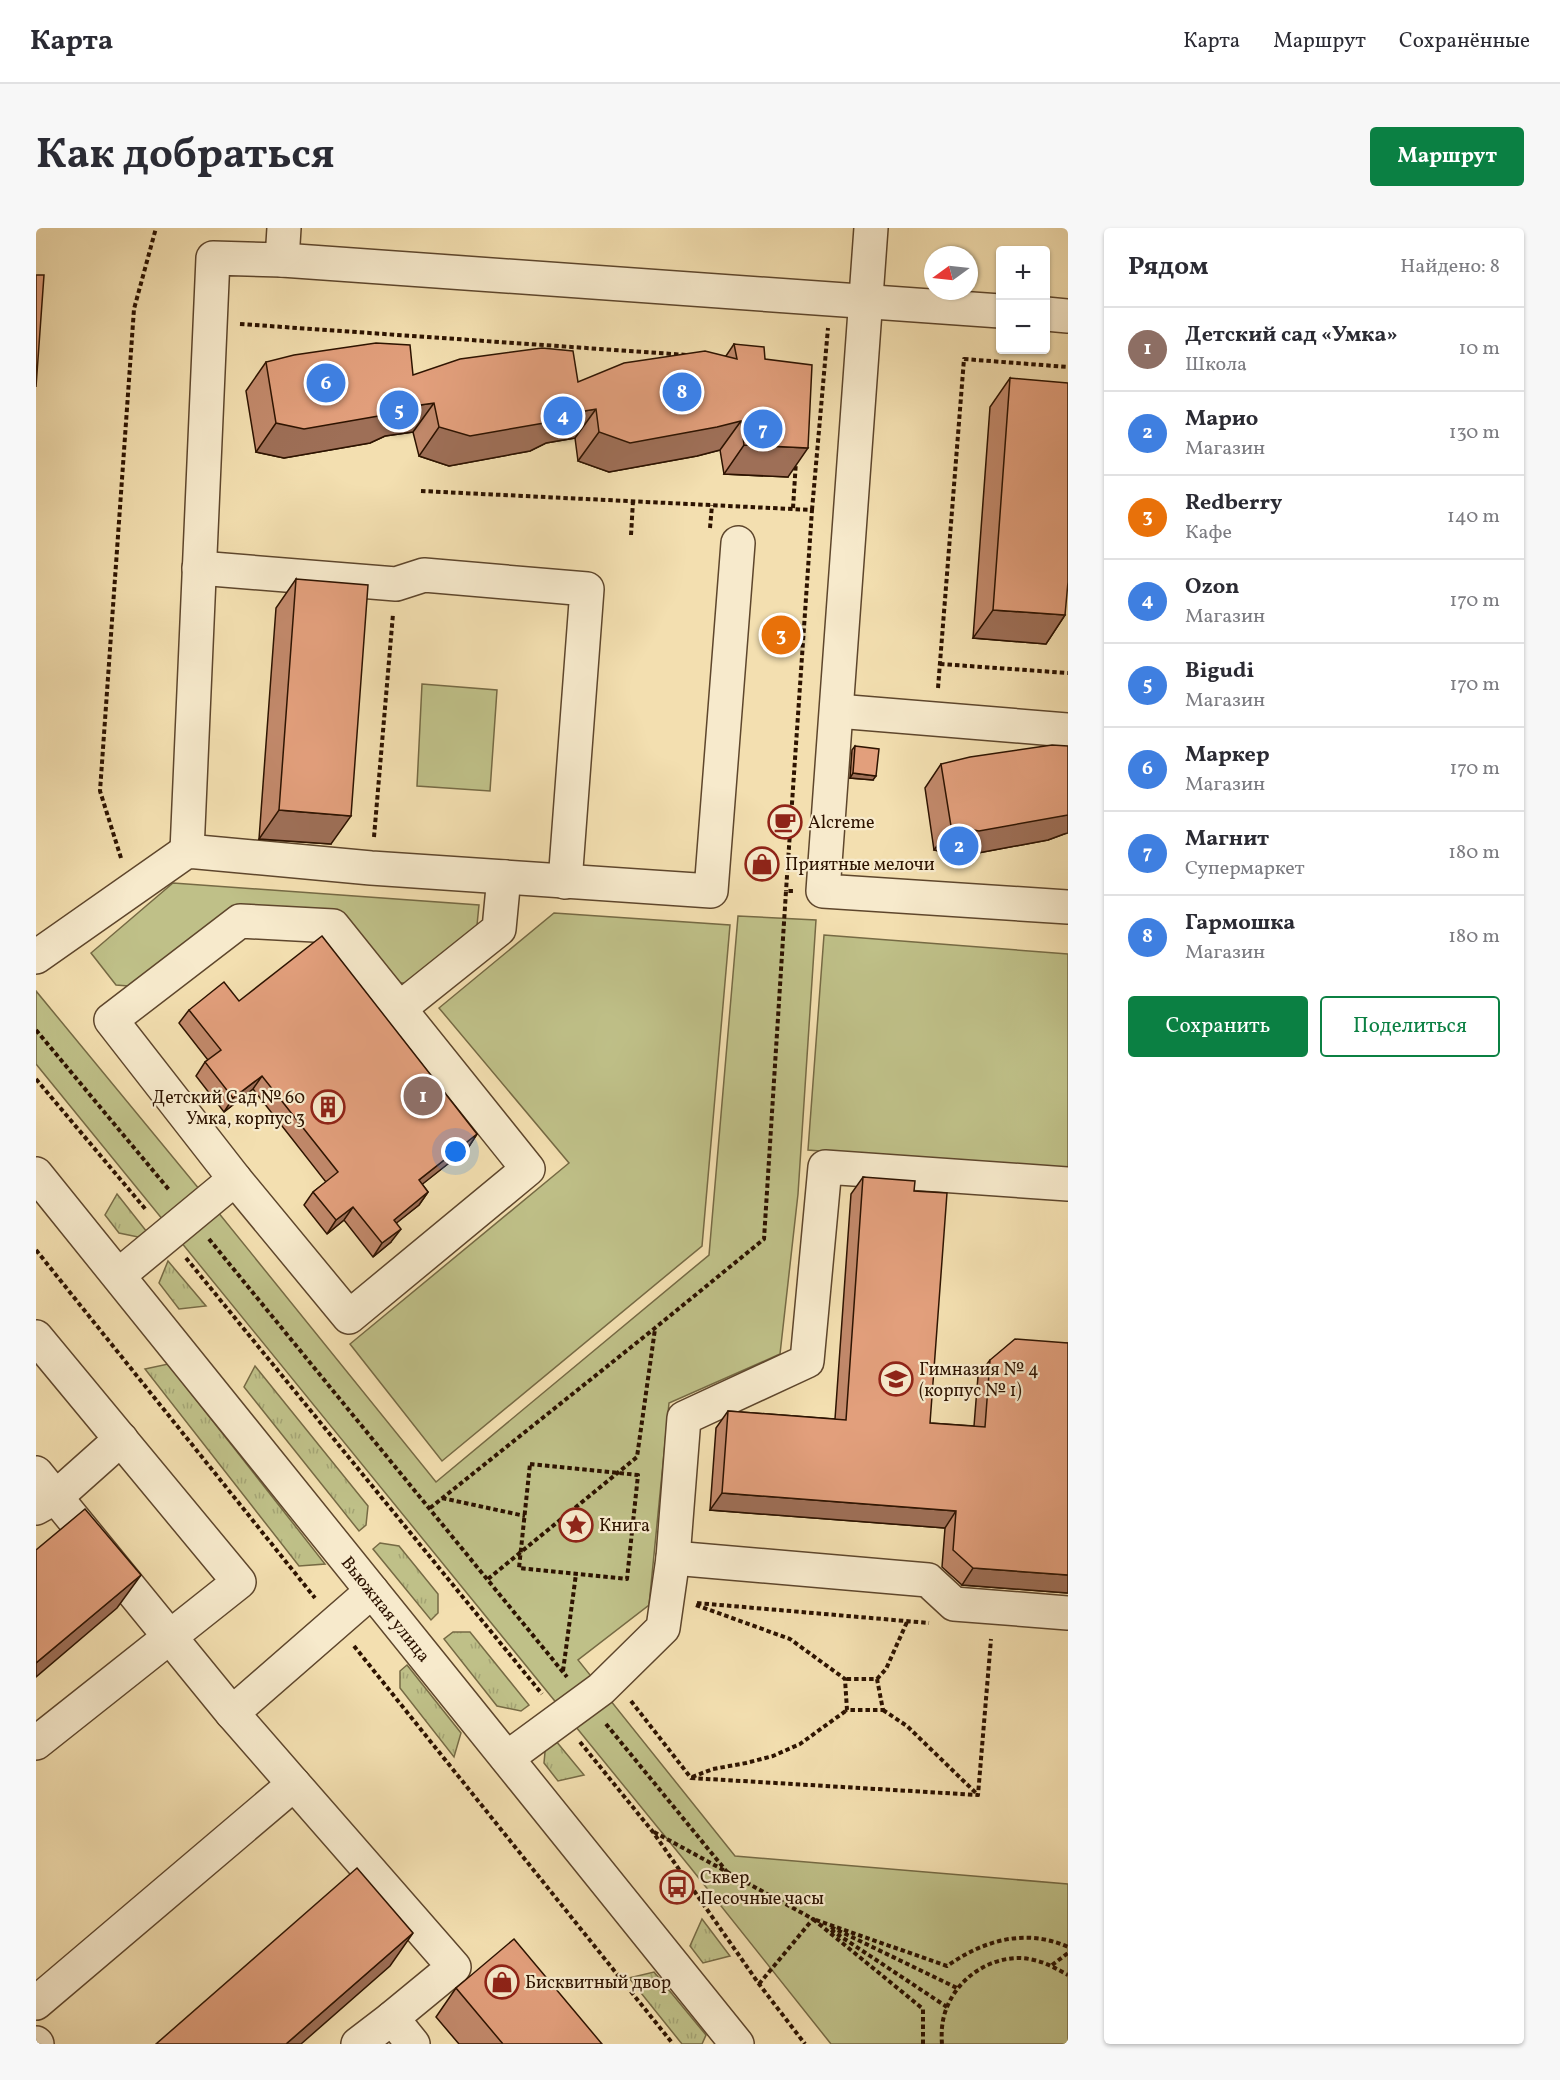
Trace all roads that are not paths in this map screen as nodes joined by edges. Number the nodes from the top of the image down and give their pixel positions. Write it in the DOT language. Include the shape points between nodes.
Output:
graph roads {
  1 [pos="284,228"];
  2 [pos="871,228"];
  3 [pos="282,260"];
  4 [pos="866,303"];
  5 [pos="996,311"];
  6 [pos="1050,314"];
  7 [pos="1068,316"];
  8 [pos="724,539"];
  9 [pos="199,568"];
  10 [pos="837,711"];
  11 [pos="1068,730"];
  12 [pos="187,851"];
  13 [pos="504,877"];
  14 [pos="565,882"];
  15 [pos="1068,907"];
  16 [pos="36,957"];
  17 [pos="399,1009"];
  18 [pos="36,1174"];
  19 [pos="236,1179"];
  20 [pos="1068,1184"];
  21 [pos="119,1275"];
  22 [pos="36,1337"];
  23 [pos="121,1439"];
  24 [pos="42,1493"];
  25 [pos="674,1558"];
  26 [pos="372,1591"];
  27 [pos="1068,1613"];
  28 [pos="170,1638"];
  29 [pos="232,1713"];
  30 [pos="36,1743"];
  31 [pos="507,1758"];
  32 [pos="294,1784"];
  33 [pos="36,2003"];
  34 [pos="392,2018"];
  35 [pos="358,2044"];
  36 [pos="413,2044"];
  37 [pos="737,2044"];
  1 -- 3 [label="street"];
  2 -- 4 [label="street"];
  3 -- 4 [label="street"];
  3 -- 9 [label="street" via="213,258"];
  4 -- 5 [label="street"];
  4 -- 10 [label="street"];
  6 -- 7 [label="street"];
  8 -- 14 [label="street" via="711,891"];
  9 -- 12 [label="street"];
  9 -- 14 [label="street" via="396,584 424,575 587,589"];
  10 -- 11 [label="street"];
  10 -- 15 [label="street" via="823,891"];
  12 -- 13 [label="street"];
  12 -- 16 [label="street"];
  13 -- 14 [label="street"];
  13 -- 17 [label="street" via="499,929"];
  17 -- 19 [label="street" via="333,926 240,921 111,1020"];
  17 -- 19 [label="street" via="528,1170 350,1317"];
  18 -- 21 [label="street, Вьюжная улица"];
  19 -- 21 [label="street"];
  20 -- 25 [label="street" via="825,1167 807,1361 684,1418"];
  21 -- 26 [label="street, Вьюжная улица"];
  22 -- 23 [label="street"];
  23 -- 24 [label="street"];
  23 -- 28 [label="street" via="238,1582"];
  24 -- 28 [label="street"];
  25 -- 27 [label="street" via="928,1580 954,1604"];
  25 -- 31 [label="street" via="663,1628 601,1689"];
  26 -- 29 [label="street"];
  26 -- 31 [label="street, Вьюжная улица"];
  28 -- 29 [label="street"];
  28 -- 30 [label="street"];
  29 -- 32 [label="street"];
  31 -- 37 [label="street, Вьюжная улица"];
  32 -- 33 [label="street"];
  32 -- 34 [label="street" via="454,1967"];
  34 -- 35 [label="street"];
  34 -- 36 [label="street"];
}
